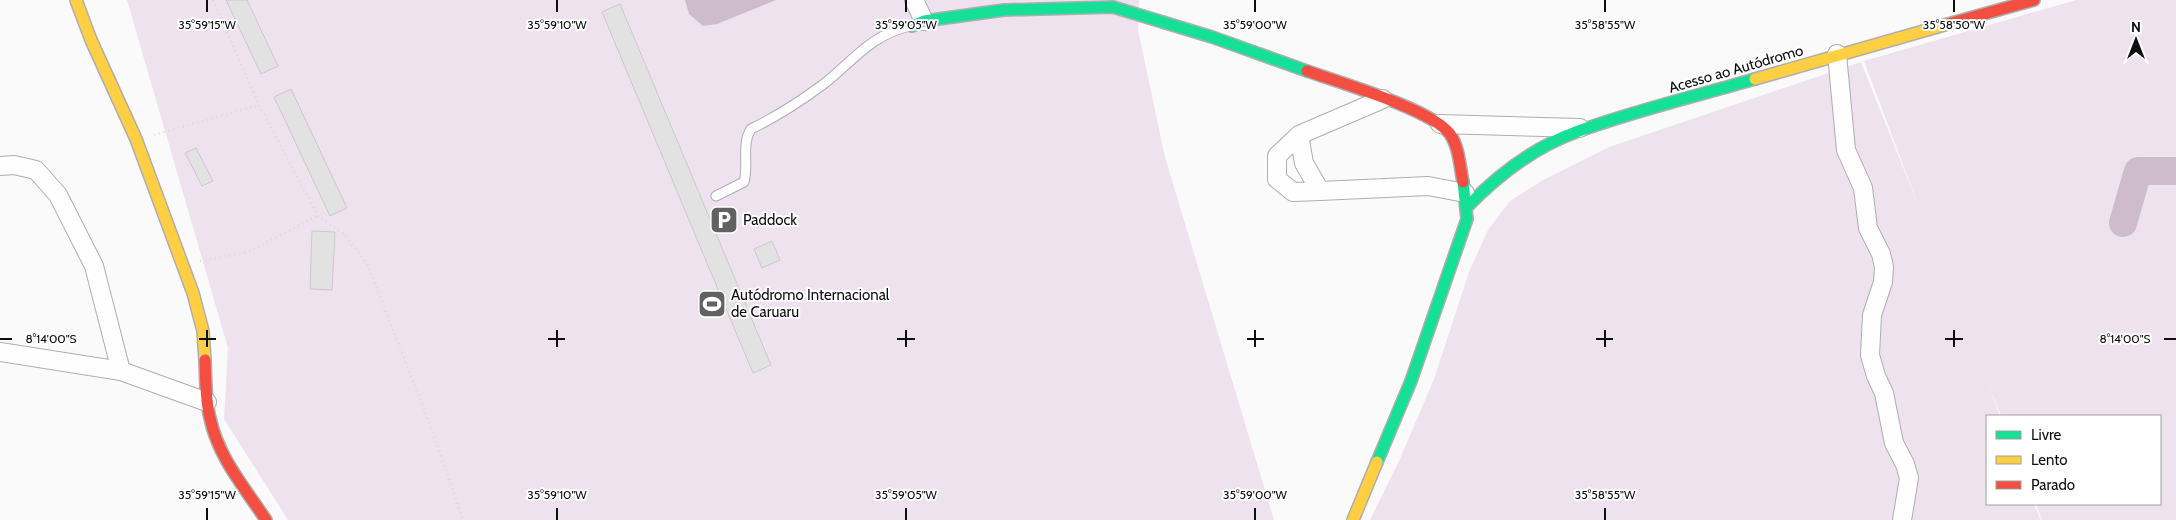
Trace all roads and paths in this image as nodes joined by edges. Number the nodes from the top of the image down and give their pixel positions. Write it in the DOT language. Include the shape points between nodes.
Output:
graph roads {
  1 [pos="76,0"];
  2 [pos="213,0"];
  3 [pos="914,0"];
  4 [pos="2034,0"];
  5 [pos="1113,4"];
  6 [pos="918,23"];
  7 [pos="1837,54"];
  8 [pos="1383,99"];
  9 [pos="259,106"];
  10 [pos="1440,124"];
  11 [pos="1584,128"];
  12 [pos="1299,135"];
  13 [pos="136,139"];
  14 [pos="0,166"];
  15 [pos="1320,191"];
  16 [pos="716,196"];
  17 [pos="1466,200"];
  18 [pos="318,216"];
  19 [pos="182,267"];
  20 [pos="0,352"];
  21 [pos="121,371"];
  22 [pos="207,402"];
  23 [pos="266,520"];
  24 [pos="463,520"];
  25 [pos="1353,520"];
  26 [pos="1902,520"];
  1 -- 13 [label="street"];
  2 -- 9 [label="path"];
  3 -- 6 [label="street"];
  4 -- 7 [label="street, Acesso ao Autódromo"];
  5 -- 6 [label="street" via="1004,10"];
  5 -- 8 [label="street"];
  6 -- 16 [label="lane" via="889,31 873,41 792,108 751,129 747,136 744,182"];
  7 -- 11 [label="street, Acesso ao Autódromo"];
  7 -- 26 [label="street" via="1846,150 1863,188 1868,228 1884,267 1883,282 1872,315 1870,356 1884,393 1894,443 1909,478"];
  8 -- 10 [label="street"];
  8 -- 12 [label="street"];
  9 -- 13 [label="path"];
  9 -- 18 [label="path"];
  10 -- 11 [label="street"];
  10 -- 17 [label="street" via="1456,146"];
  11 -- 17 [label="street, Acesso ao Autódromo" via="1540,148"];
  12 -- 15 [label="street" via="1304,163"];
  12 -- 15 [label="street" via="1277,156 1277,180 1293,192"];
  13 -- 19 [label="street"];
  14 -- 21 [label="street" via="14,165 36,170 58,195 94,266"];
  15 -- 17 [label="street" via="1428,186"];
  17 -- 25 [label="street" via="1467,219 1411,381"];
  18 -- 19 [label="path" via="248,252"];
  18 -- 24 [label="path" via="345,235 368,265"];
  19 -- 22 [label="street" via="190,284 204,340"];
  20 -- 21 [label="street"];
  21 -- 22 [label="street"];
  22 -- 23 [label="street" via="212,429"];
}
